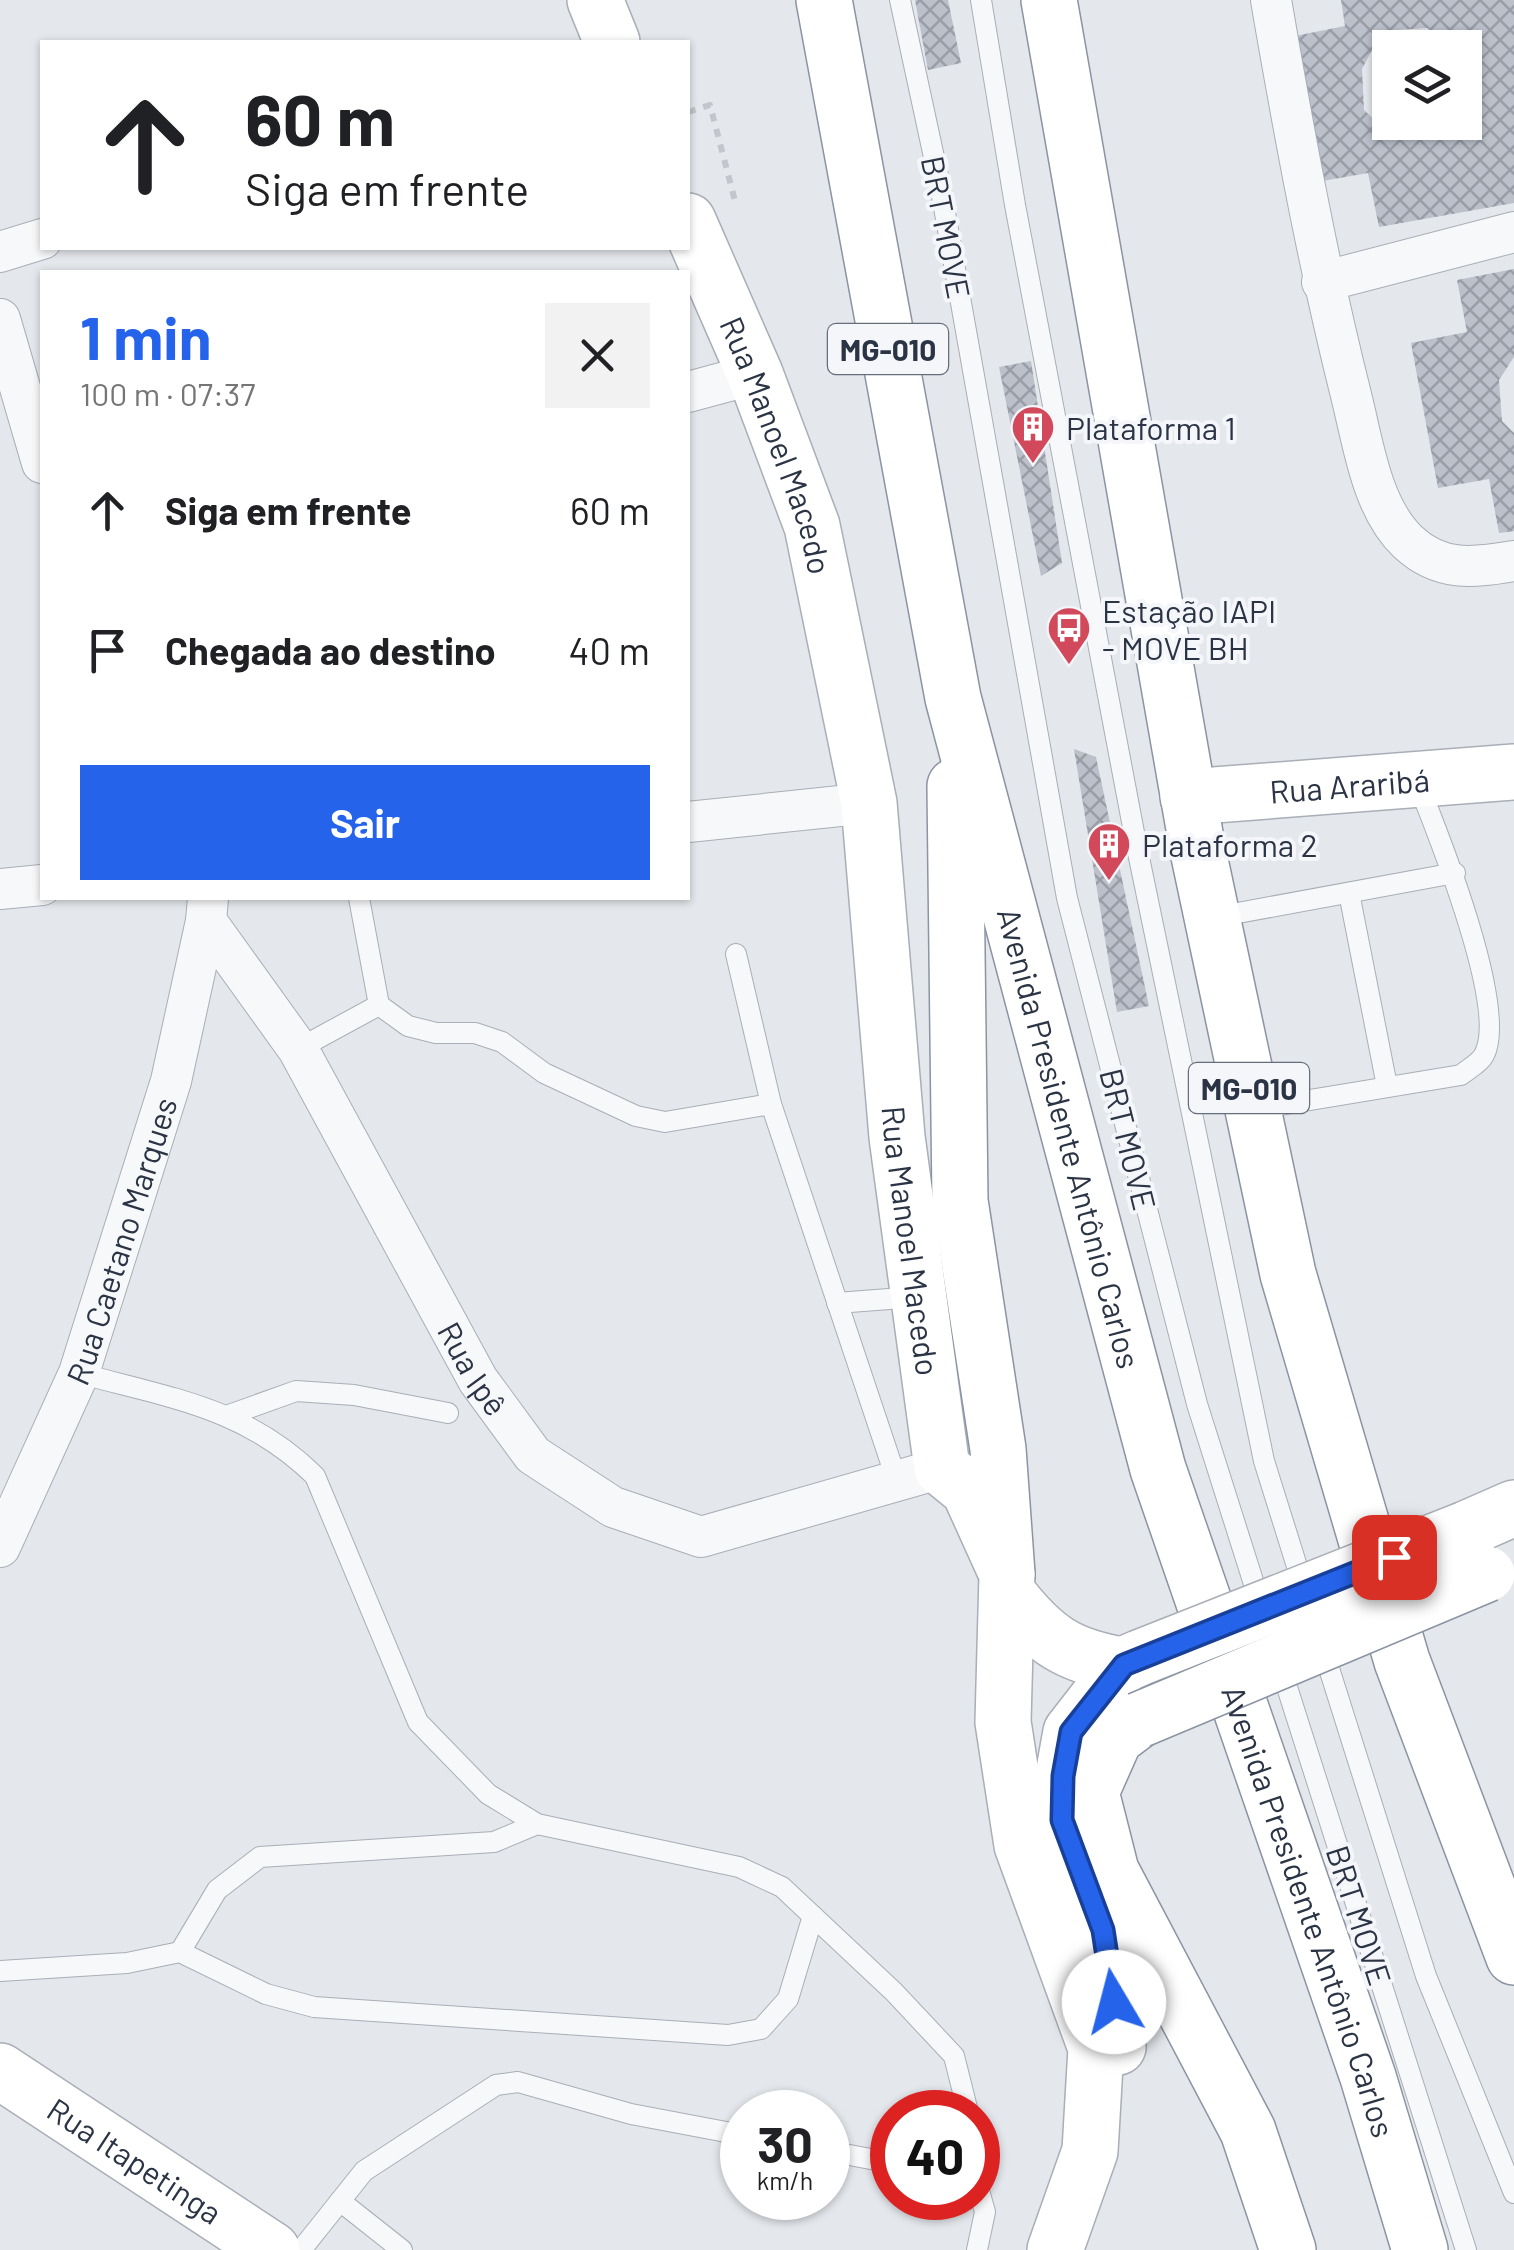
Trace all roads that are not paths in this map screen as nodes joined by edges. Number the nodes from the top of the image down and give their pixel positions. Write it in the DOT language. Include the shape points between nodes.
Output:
graph roads {
  1 [pos="595,0"];
  2 [pos="798,0"];
  3 [pos="824,0"];
  4 [pos="900,0"];
  5 [pos="981,0"];
  6 [pos="1048,0"];
  7 [pos="1270,0"];
  8 [pos="611,40"];
  9 [pos="839,74"];
  10 [pos="712,215"];
  11 [pos="1514,232"];
  12 [pos="40,240"];
  13 [pos="0,252"];
  14 [pos="1322,282"];
  15 [pos="0,319"];
  16 [pos="754,374"];
  17 [pos="690,391"];
  18 [pos="40,456"];
  19 [pos="1514,561"];
  20 [pos="954,698"];
  21 [pos="1514,772"];
  22 [pos="1416,779"];
  23 [pos="1188,797"];
  24 [pos="869,803"];
  25 [pos="690,822"];
  26 [pos="1455,873"];
  27 [pos="40,885"];
  28 [pos="0,888"];
  29 [pos="1349,892"];
  30 [pos="359,900"];
  31 [pos="207,909"];
  32 [pos="1212,918"];
  33 [pos="736,954"];
  34 [pos="378,1006"];
  35 [pos="298,1049"];
  36 [pos="1387,1086"];
  37 [pos="771,1104"];
  38 [pos="1253,1109"];
  39 [pos="921,1297"];
  40 [pos="837,1303"];
  41 [pos="79,1374"];
  42 [pos="448,1413"];
  43 [pos="229,1415"];
  44 [pos="919,1474"];
  45 [pos="1495,1545"];
  46 [pos="0,1547"];
  47 [pos="1008,1584"];
  48 [pos="1131,1662"];
  49 [pos="537,1824"];
  50 [pos="813,1916"];
  51 [pos="180,1952"];
  52 [pos="1514,1957"];
  53 [pos="0,1970"];
  54 [pos="0,2071"];
  55 [pos="962,2090"];
  56 [pos="720,2131"];
  57 [pos="1514,2193"];
  58 [pos="340,2201"];
  59 [pos="983,2220"];
  60 [pos="272,2250"];
  61 [pos="300,2250"];
  62 [pos="402,2250"];
  63 [pos="977,2250"];
  64 [pos="1056,2250"];
  65 [pos="1066,2250"];
  66 [pos="1288,2250"];
  67 [pos="1420,2250"];
  68 [pos="1466,2250"];
  1 -- 8 [label="main road"];
  2 -- 9 [label="main road"];
  3 -- 9 [label="main road, Avenida Presidente Antônio Carlos / MG-010"];
  4 -- 68 [label="lane, BRT MOVE" via="940,185 1067,898 1197,1404"];
  5 -- 57 [label="lane, BRT MOVE" via="1136,843 1264,1461 1426,1976"];
  6 -- 23 [label="main road, MG-010"];
  7 -- 14 [label="street"];
  9 -- 20 [label="main road, Avenida Presidente Antônio Carlos / MG-010"];
  10 -- 16 [label="main road, Rua Manoel Macedo"];
  11 -- 14 [label="street"];
  12 -- 13 [label="street"];
  14 -- 19 [label="street" via="1372,472 1396,528 1424,556 1449,566"];
  15 -- 18 [label="street"];
  16 -- 17 [label="street"];
  16 -- 24 [label="main road, Rua Manoel Macedo" via="812,526"];
  20 -- 47 [label="main road" via="960,1201 998,1449"];
  20 -- 67 [label="main road, Avenida Presidente Antônio Carlos / MG-010" via="1158,1470 1368,2077"];
  21 -- 22 [label="main road, Rua Araribá"];
  22 -- 23 [label="main road, Rua Araribá"];
  22 -- 26 [label="lane"];
  23 -- 32 [label="main road, MG-010"];
  24 -- 25 [label="street"];
  24 -- 39 [label="main road, Rua Manoel Macedo" via="897,1137"];
  26 -- 29 [label="lane"];
  26 -- 36 [label="lane" via="1488,1007 1484,1058 1461,1075"];
  27 -- 28 [label="street"];
  29 -- 32 [label="lane"];
  29 -- 36 [label="lane"];
  30 -- 34 [label="lane"];
  31 -- 35 [label="street, Rua Ipê"];
  31 -- 41 [label="street, Rua Caetano Marques" via="171,1081"];
  32 -- 38 [label="main road, MG-010"];
  33 -- 37 [label="lane"];
  34 -- 35 [label="lane"];
  34 -- 37 [label="lane" via="408,1026 502,1042 544,1073 636,1116 664,1122"];
  35 -- 44 [label="street, Rua Ipê" via="478,1380 533,1456 613,1507 701,1537"];
  36 -- 38 [label="lane"];
  37 -- 40 [label="lane"];
  38 -- 52 [label="main road, MG-010" via="1288,1274 1402,1660"];
  39 -- 40 [label="lane"];
  39 -- 44 [label="main road, Rua Manoel Macedo"];
  40 -- 44 [label="lane"];
  41 -- 43 [label="lane"];
  41 -- 46 [label="street, Rua Caetano Marques"];
  42 -- 43 [label="lane" via="296,1390"];
  43 -- 49 [label="lane" via="283,1445 314,1476 418,1722 488,1794"];
  44 -- 47 [label="main road" via="969,1490"];
  45 -- 48 [label="main road, bridge"];
  45 -- 66 [label="main road, bridge" via="1138,1720 1115,1738 1091,1792 1111,1871 1248,2131"];
  47 -- 48 [label="main road" via="1029,1620 1082,1658"];
  47 -- 64 [label="main road" via="1003,1722 1022,1845 1096,2048 1090,2151"];
  48 -- 65 [label="main road" via="1071,1732 1063,1776 1062,1820 1103,1930 1119,2038 1112,2140"];
  49 -- 50 [label="lane" via="740,1867 782,1887"];
  49 -- 51 [label="lane" via="494,1842 260,1857 217,1890"];
  50 -- 51 [label="lane" via="788,1999 761,2029 728,2035 314,2007 266,1994"];
  50 -- 55 [label="lane" via="954,2056"];
  51 -- 53 [label="lane" via="128,1963"];
  54 -- 60 [label="main road, Rua Itapetinga"];
  56 -- 58 [label="lane" via="518,2082 496,2085 364,2171"];
  58 -- 61 [label="lane"];
  58 -- 62 [label="lane"];
  59 -- 63 [label="lane"];
}
